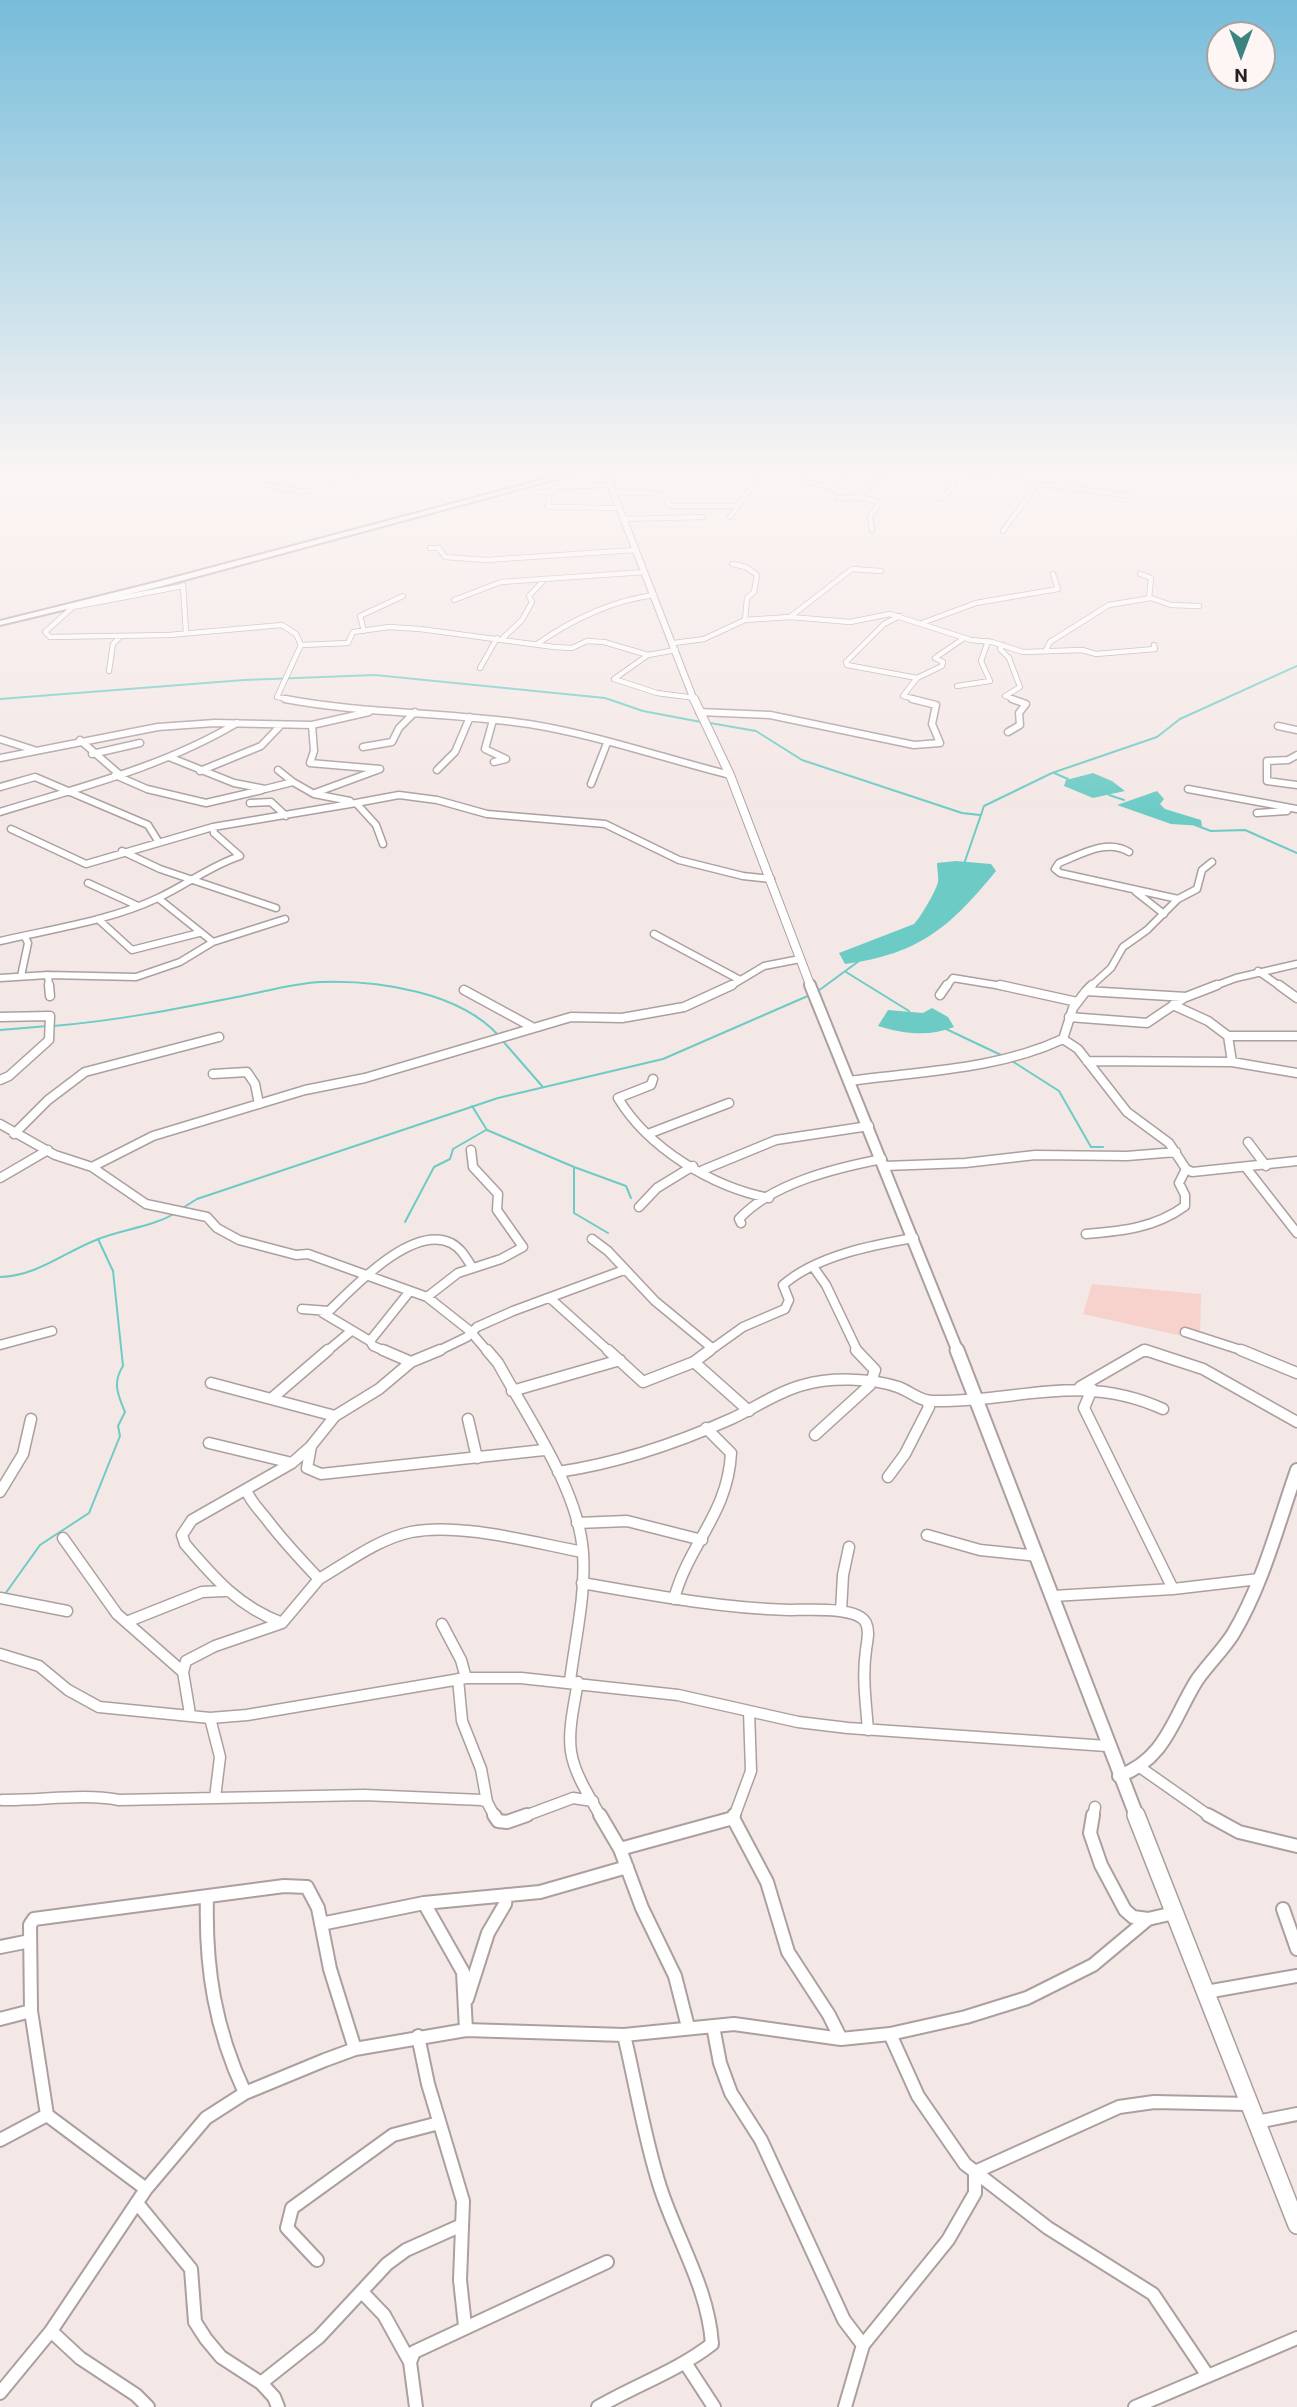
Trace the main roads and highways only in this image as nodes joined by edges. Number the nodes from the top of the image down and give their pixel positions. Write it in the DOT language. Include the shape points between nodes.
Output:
graph roads {
  1 [pos="136,586"];
  2 [pos="149,586"];
  3 [pos="651,586"];
  4 [pos="0,620"];
  5 [pos="1292,2199"];
  6 [pos="1297,2225"];
  1 -- 4 [label="highway"];
  2 -- 4 [label="highway"];
  3 -- 5 [label="main road" via="914,1238 1107,1746"];
  5 -- 6 [label="main road"];
}
